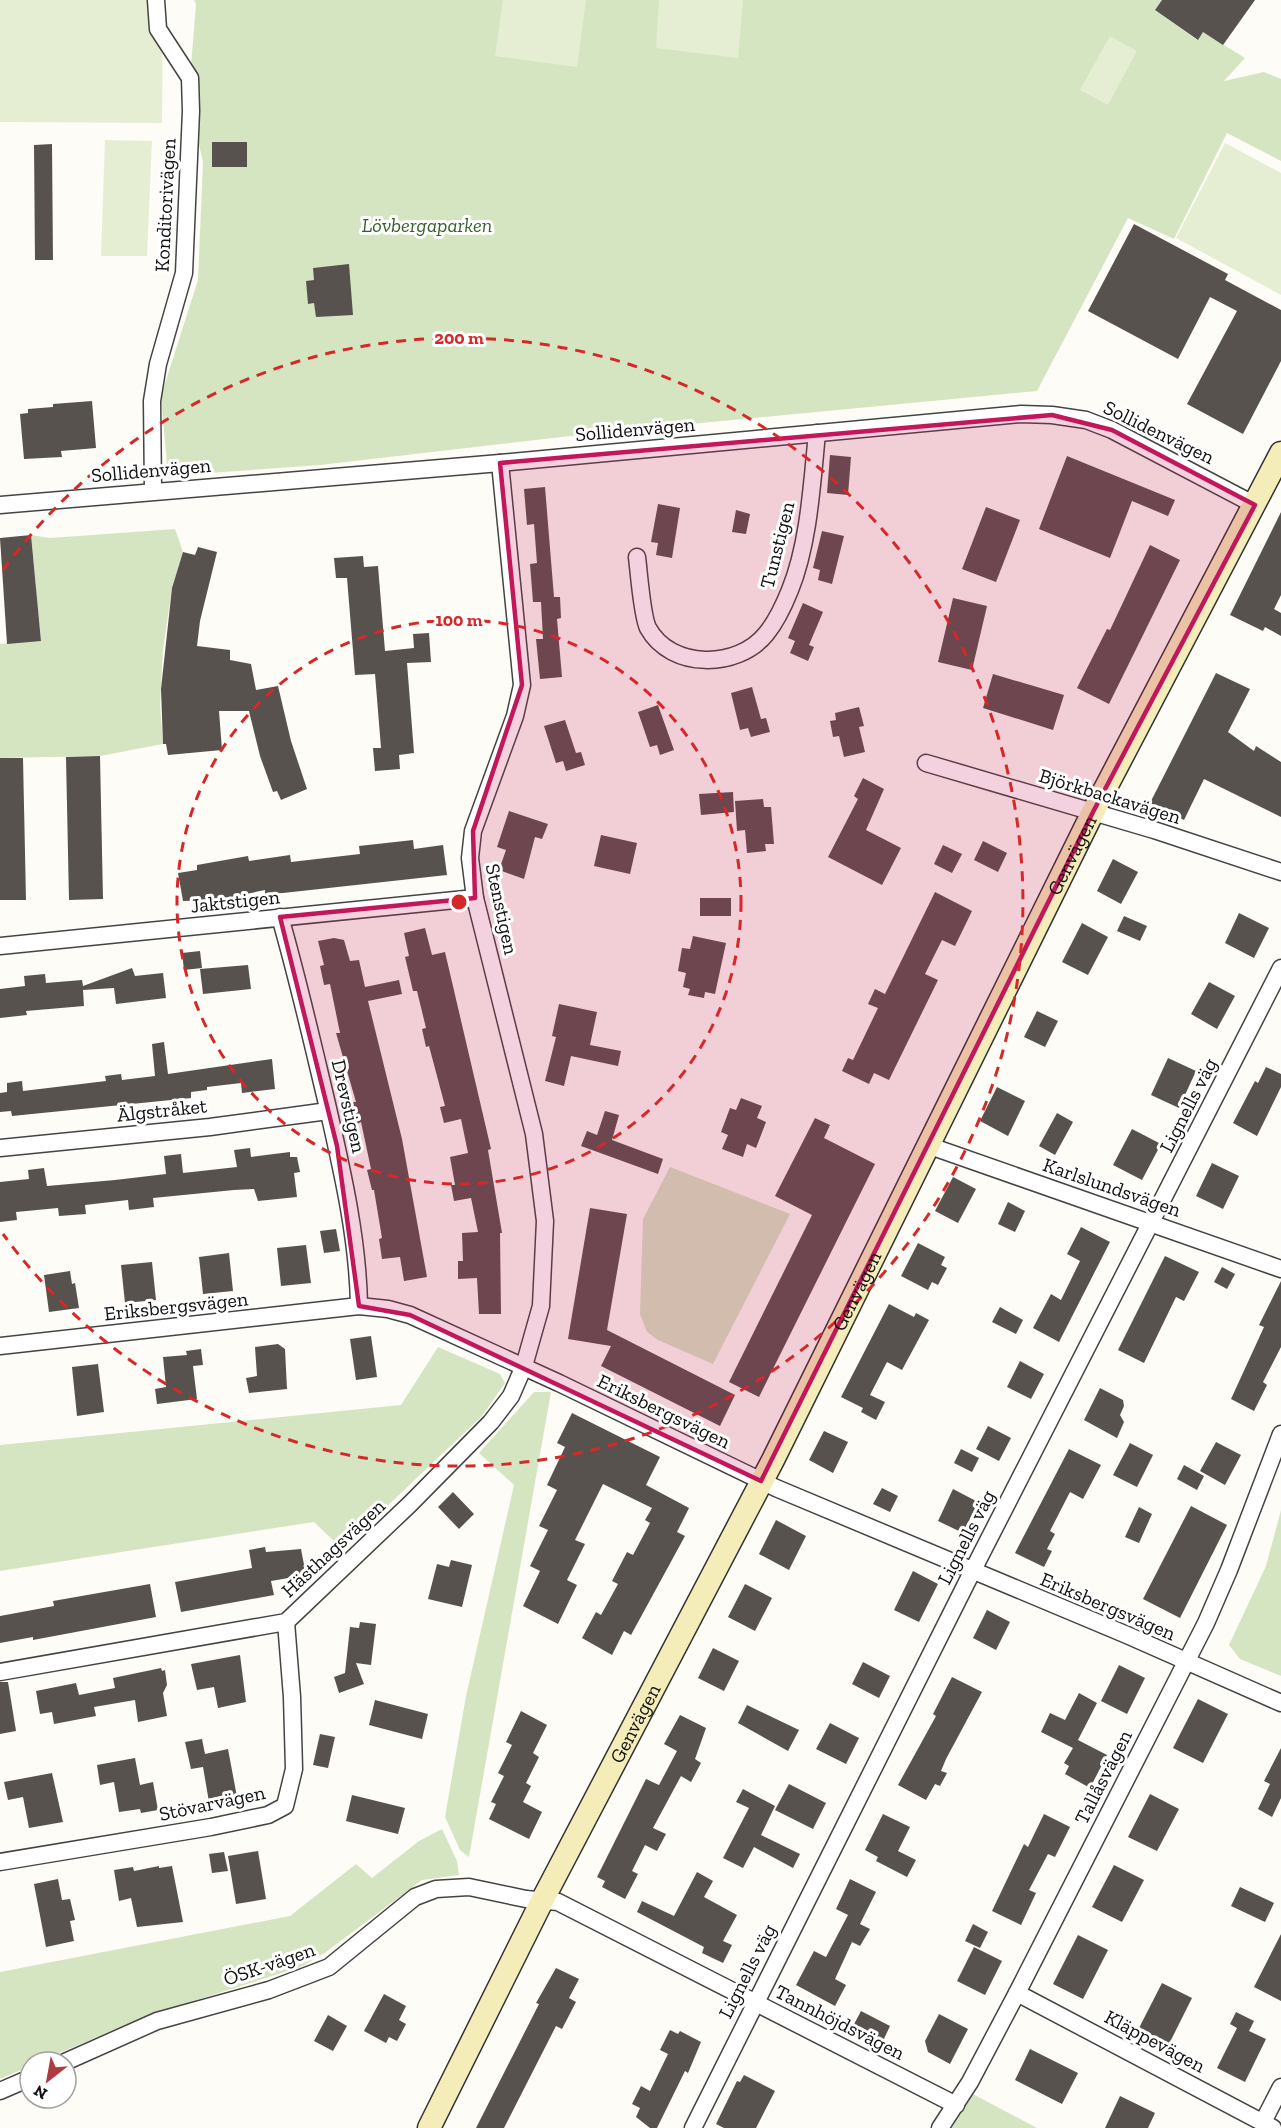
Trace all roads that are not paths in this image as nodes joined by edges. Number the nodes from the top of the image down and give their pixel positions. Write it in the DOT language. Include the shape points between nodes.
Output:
graph roads {
  1 [pos="156,0"];
  2 [pos="818,433"];
  3 [pos="1281,453"];
  4 [pos="500,463"];
  5 [pos="153,490"];
  6 [pos="0,505"];
  7 [pos="1255,505"];
  8 [pos="637,557"];
  9 [pos="926,763"];
  10 [pos="1093,812"];
  11 [pos="1281,872"];
  12 [pos="475,898"];
  13 [pos="280,917"];
  14 [pos="0,946"];
  15 [pos="1281,968"];
  16 [pos="328,1111"];
  17 [pos="930,1146"];
  18 [pos="0,1148"];
  19 [pos="1153,1221"];
  20 [pos="1281,1269"];
  21 [pos="359,1306"];
  22 [pos="0,1346"];
  23 [pos="524,1366"];
  24 [pos="1281,1434"];
  25 [pos="761,1481"];
  26 [pos="972,1572"];
  27 [pos="286,1622"];
  28 [pos="1184,1662"];
  29 [pos="0,1672"];
  30 [pos="1281,1703"];
  31 [pos="0,1862"];
  32 [pos="543,1899"];
  33 [pos="1017,1993"];
  34 [pos="754,2002"];
  35 [pos="78,2056"];
  36 [pos="18,2083"];
  37 [pos="1281,2087"];
  38 [pos="0,2091"];
  39 [pos="956,2105"];
  40 [pos="1268,2125"];
  41 [pos="429,2128"];
  42 [pos="693,2128"];
  43 [pos="940,2128"];
  1 -- 5 [label="street, Konditorivägen" via="158,29 190,78 190,111 184,273 158,364 152,401"];
  2 -- 4 [label="street, Sollidenvägen"];
  2 -- 7 [label="street, Sollidenvägen" via="1022,414 1086,420"];
  2 -- 8 [label="street, Tunstigen" via="810,502 790,589 765,636 741,653 718,660 697,660 674,653 659,642 647,627"];
  3 -- 7 [label="street, Genvägen"];
  4 -- 5 [label="street, Sollidenvägen"];
  4 -- 12 [label="street, Stenstigen" via="522,685 515,716 473,831 470,858"];
  5 -- 6 [label="street, Sollidenvägen"];
  7 -- 10 [label="street, Genvägen"];
  9 -- 10 [label="street, Björkbackavägen"];
  10 -- 11 [label="street, Björkbackavägen"];
  10 -- 17 [label="street, Genvägen"];
  12 -- 13 [label="street, Jaktstigen"];
  12 -- 23 [label="street, Stenstigen" via="541,1176 545,1221 541,1306"];
  13 -- 14 [label="street, Jaktstigen"];
  13 -- 16 [label="street, Drevstigen" via="306,1009"];
  15 -- 19 [label="street, Lignells väg"];
  16 -- 18 [label="street, Älgstråket"];
  16 -- 21 [label="street, Drevstigen" via="349,1209"];
  17 -- 19 [label="street, Karlslundsvägen"];
  17 -- 25 [label="street, Genvägen"];
  19 -- 20 [label="street, Karlslundsvägen"];
  19 -- 26 [label="street, Lignells väg"];
  21 -- 22 [label="street, Eriksbergsvägen"];
  21 -- 23 [label="street, Eriksbergsvägen" via="410,1315"];
  23 -- 25 [label="street, Eriksbergsvägen"];
  23 -- 27 [label="street, Hästhagsvägen" via="511,1396 491,1422"];
  24 -- 28 [label="street, Tallåsvägen" via="1229,1570"];
  25 -- 26 [label="street, Eriksbergsvägen"];
  25 -- 32 [label="street, Genvägen"];
  26 -- 28 [label="street, Eriksbergsvägen"];
  26 -- 34 [label="street, Lignells väg"];
  27 -- 29 [label="street, Hästhagsvägen"];
  27 -- 31 [label="street, Stövarvägen" via="294,1769 285,1806 268,1815 205,1828"];
  28 -- 30 [label="street, Eriksbergsvägen"];
  28 -- 33 [label="street, Tallåsvägen"];
  32 -- 34 [label="street, Tannhöjdsvägen" via="558,1902"];
  32 -- 35 [label="street, ÖSK-vägen" via="469,1887 436,1888 415,1897 329,1967 269,1990 157,2021"];
  32 -- 41 [label="street, Genvägen"];
  33 -- 39 [label="street, Tallåsvägen"];
  33 -- 40 [label="street, Kläppevägen"];
  34 -- 39 [label="street, Tannhöjdsvägen"];
  34 -- 42 [label="street, Lignells väg"];
  36 -- 38 [label="street"];
  37 -- 40 [label="street"];
  39 -- 43 [label="street, Tallåsvägen"];
}
